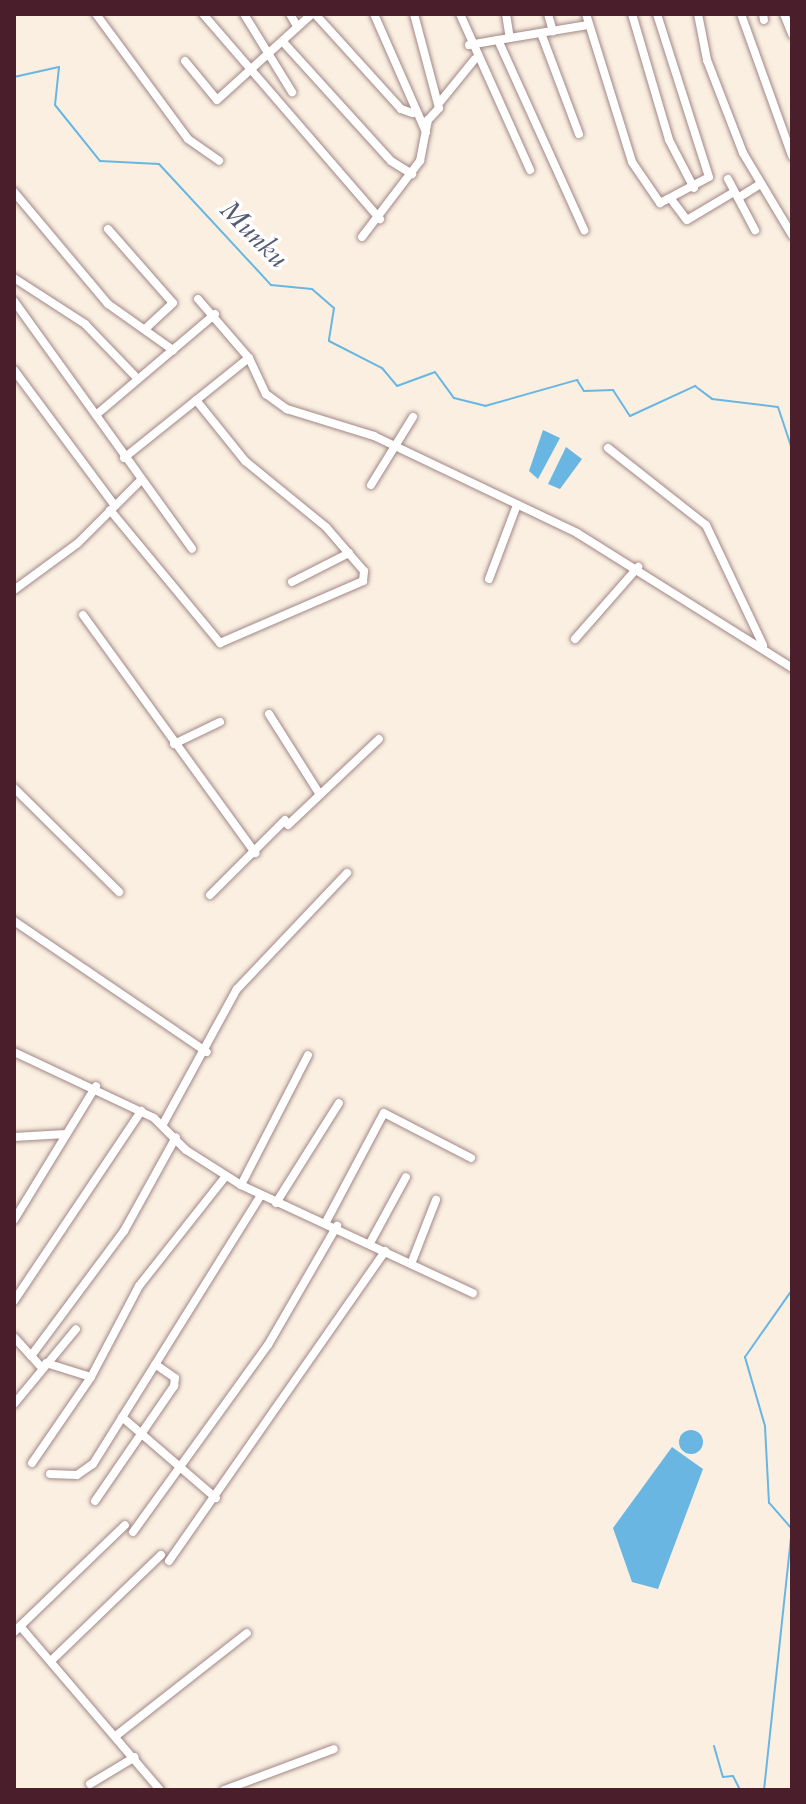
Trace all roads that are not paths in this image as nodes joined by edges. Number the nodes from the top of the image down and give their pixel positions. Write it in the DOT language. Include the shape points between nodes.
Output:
graph roads {
  1 [pos="96,14"];
  2 [pos="203,14"];
  3 [pos="244,14"];
  4 [pos="290,14"];
  5 [pos="314,14"];
  6 [pos="374,14"];
  7 [pos="414,14"];
  8 [pos="460,14"];
  9 [pos="506,14"];
  10 [pos="548,14"];
  11 [pos="586,14"];
  12 [pos="632,14"];
  13 [pos="657,14"];
  14 [pos="698,14"];
  15 [pos="741,14"];
  16 [pos="784,14"];
  17 [pos="588,25"];
  18 [pos="297,26"];
  19 [pos="553,31"];
  20 [pos="541,33"];
  21 [pos="792,34"];
  22 [pos="510,38"];
  23 [pos="498,40"];
  24 [pos="284,43"];
  25 [pos="469,45"];
  26 [pos="270,57"];
  27 [pos="475,59"];
  28 [pos="185,61"];
  29 [pos="248,75"];
  30 [pos="292,92"];
  31 [pos="440,102"];
  32 [pos="412,113"];
  33 [pos="426,132"];
  34 [pos="579,134"];
  35 [pos="792,156"];
  36 [pos="219,161"];
  37 [pos="530,170"];
  38 [pos="412,174"];
  39 [pos="728,179"];
  40 [pos="759,185"];
  41 [pos="694,188"];
  42 [pos="14,192"];
  43 [pos="736,195"];
  44 [pos="671,199"];
  45 [pos="380,219"];
  46 [pos="108,229"];
  47 [pos="584,230"];
  48 [pos="755,230"];
  49 [pos="792,235"];
  50 [pos="362,237"];
  51 [pos="14,278"];
  52 [pos="198,299"];
  53 [pos="14,301"];
  54 [pos="215,314"];
  55 [pos="146,328"];
  56 [pos="173,350"];
  57 [pos="249,358"];
  58 [pos="14,370"];
  59 [pos="138,379"];
  60 [pos="196,400"];
  61 [pos="96,415"];
  62 [pos="413,417"];
  63 [pos="394,446"];
  64 [pos="608,448"];
  65 [pos="124,458"];
  66 [pos="141,480"];
  67 [pos="371,485"];
  68 [pos="517,505"];
  69 [pos="113,508"];
  70 [pos="192,549"];
  71 [pos="349,553"];
  72 [pos="638,567"];
  73 [pos="489,579"];
  74 [pos="292,582"];
  75 [pos="14,590"];
  76 [pos="83,615"];
  77 [pos="575,639"];
  78 [pos="764,648"];
  79 [pos="792,668"];
  80 [pos="269,714"];
  81 [pos="220,722"];
  82 [pos="379,739"];
  83 [pos="174,744"];
  84 [pos="14,788"];
  85 [pos="319,793"];
  86 [pos="255,853"];
  87 [pos="347,873"];
  88 [pos="119,892"];
  89 [pos="210,895"];
  90 [pos="14,921"];
  91 [pos="14,1052"];
  92 [pos="207,1052"];
  93 [pos="308,1055"];
  94 [pos="96,1086"];
  95 [pos="339,1103"];
  96 [pos="141,1111"];
  97 [pos="163,1124"];
  98 [pos="66,1134"];
  99 [pos="176,1137"];
  100 [pos="14,1138"];
  101 [pos="471,1158"];
  102 [pos="226,1176"];
  103 [pos="406,1177"];
  104 [pos="241,1185"];
  105 [pos="261,1195"];
  106 [pos="436,1200"];
  107 [pos="276,1203"];
  108 [pos="15,1216"];
  109 [pos="327,1220"];
  110 [pos="337,1226"];
  111 [pos="370,1243"];
  112 [pos="385,1251"];
  113 [pos="411,1264"];
  114 [pos="473,1293"];
  115 [pos="14,1301"];
  116 [pos="76,1329"];
  117 [pos="14,1337"];
  118 [pos="31,1356"];
  119 [pos="155,1364"];
  120 [pos="44,1366"];
  121 [pos="91,1377"];
  122 [pos="14,1404"];
  123 [pos="122,1417"];
  124 [pos="142,1433"];
  125 [pos="32,1463"];
  126 [pos="186,1467"];
  127 [pos="50,1474"];
  128 [pos="216,1498"];
  129 [pos="95,1501"];
  130 [pos="125,1525"];
  131 [pos="133,1532"];
  132 [pos="17,1629"];
  133 [pos="247,1633"];
  134 [pos="53,1659"];
  135 [pos="117,1735"];
  136 [pos="334,1749"];
  137 [pos="135,1757"];
  138 [pos="90,1784"];
  139 [pos="160,1790"];
  140 [pos="224,1790"];
  1 -- 36 [label="street" via="188,139"];
  2 -- 29 [label="street"];
  3 -- 26 [label="street"];
  4 -- 18 [label="street"];
  5 -- 18 [label="street"];
  5 -- 32 [label="street" via="396,104"];
  6 -- 32 [label="street"];
  7 -- 31 [label="street"];
  8 -- 25 [label="street"];
  9 -- 22 [label="street"];
  10 -- 19 [label="street"];
  11 -- 17 [label="street"];
  12 -- 41 [label="street" via="669,140"];
  13 -- 41 [label="street" via="709,175"];
  14 -- 40 [label="street" via="718,93"];
  15 -- 35 [label="street"];
  16 -- 21 [label="street"];
  17 -- 19 [label="street"];
  17 -- 44 [label="street" via="632,162 654,200"];
  18 -- 24 [label="street"];
  19 -- 20 [label="street"];
  20 -- 22 [label="street"];
  20 -- 34 [label="street"];
  22 -- 23 [label="street"];
  23 -- 25 [label="street"];
  23 -- 47 [label="street"];
  24 -- 26 [label="street"];
  24 -- 38 [label="street" via="391,161"];
  25 -- 27 [label="street"];
  26 -- 29 [label="street"];
  26 -- 30 [label="street"];
  27 -- 31 [label="street"];
  27 -- 37 [label="street"];
  28 -- 29 [label="street" via="214,100"];
  29 -- 45 [label="street"];
  31 -- 33 [label="street"];
  32 -- 33 [label="street"];
  33 -- 38 [label="street"];
  38 -- 45 [label="street"];
  39 -- 43 [label="street"];
  40 -- 43 [label="street"];
  40 -- 49 [label="street"];
  41 -- 44 [label="street"];
  42 -- 55 [label="street" via="108,304"];
  43 -- 44 [label="street" via="687,220"];
  43 -- 48 [label="street"];
  45 -- 50 [label="street"];
  46 -- 55 [label="street" via="173,303"];
  51 -- 59 [label="street" via="85,324"];
  52 -- 54 [label="street"];
  53 -- 61 [label="street"];
  54 -- 56 [label="street"];
  54 -- 57 [label="street"];
  55 -- 56 [label="street"];
  56 -- 59 [label="street"];
  57 -- 60 [label="street"];
  57 -- 63 [label="street" via="266,394 287,409"];
  58 -- 69 [label="street"];
  59 -- 61 [label="street"];
  60 -- 65 [label="street"];
  60 -- 71 [label="street" via="245,461 284,487"];
  61 -- 65 [label="street"];
  62 -- 63 [label="street"];
  63 -- 67 [label="street"];
  63 -- 68 [label="street"];
  64 -- 78 [label="street" via="706,525"];
  65 -- 66 [label="street"];
  66 -- 69 [label="street"];
  66 -- 70 [label="street"];
  68 -- 72 [label="street"];
  68 -- 73 [label="street"];
  69 -- 71 [label="street" via="220,643 363,581 364,571"];
  69 -- 75 [label="street"];
  71 -- 74 [label="street"];
  72 -- 77 [label="street"];
  72 -- 78 [label="street"];
  76 -- 83 [label="street"];
  78 -- 79 [label="street"];
  80 -- 85 [label="street"];
  81 -- 83 [label="street"];
  82 -- 85 [label="street"];
  83 -- 86 [label="street"];
  84 -- 88 [label="street"];
  85 -- 86 [label="street"];
  86 -- 89 [label="street"];
  87 -- 92 [label="street" via="237,989"];
  90 -- 92 [label="street"];
  91 -- 94 [label="street"];
  92 -- 97 [label="street"];
  93 -- 104 [label="street"];
  94 -- 96 [label="street"];
  94 -- 98 [label="street"];
  95 -- 107 [label="street"];
  96 -- 97 [label="street"];
  96 -- 115 [label="street"];
  97 -- 99 [label="street"];
  98 -- 100 [label="street"];
  98 -- 108 [label="street"];
  99 -- 102 [label="street"];
  99 -- 118 [label="street" via="124,1231"];
  101 -- 109 [label="street" via="384,1113"];
  102 -- 104 [label="street"];
  102 -- 121 [label="street" via="139,1286"];
  103 -- 111 [label="street"];
  104 -- 105 [label="street"];
  105 -- 107 [label="street"];
  105 -- 119 [label="street"];
  106 -- 113 [label="street"];
  107 -- 109 [label="street"];
  109 -- 110 [label="street"];
  110 -- 111 [label="street"];
  110 -- 126 [label="street"];
  111 -- 112 [label="street"];
  112 -- 113 [label="street"];
  112 -- 128 [label="street"];
  113 -- 114 [label="street"];
  116 -- 120 [label="street"];
  117 -- 118 [label="street"];
  118 -- 120 [label="street"];
  119 -- 123 [label="street"];
  119 -- 124 [label="street" via="176,1379"];
  120 -- 121 [label="street"];
  120 -- 122 [label="street"];
  121 -- 125 [label="street"];
  123 -- 124 [label="street"];
  123 -- 127 [label="street" via="87,1470"];
  124 -- 126 [label="street" via="168,1450 166,1460"];
  124 -- 129 [label="street"];
  126 -- 128 [label="street"];
  126 -- 131 [label="street"];
  128 -- 134 [label="street" via="165,1558"];
  130 -- 132 [label="street"];
  132 -- 134 [label="street"];
  133 -- 135 [label="street"];
  134 -- 135 [label="street"];
  135 -- 137 [label="street"];
  136 -- 140 [label="street"];
  137 -- 138 [label="street"];
  137 -- 139 [label="street"];
}
